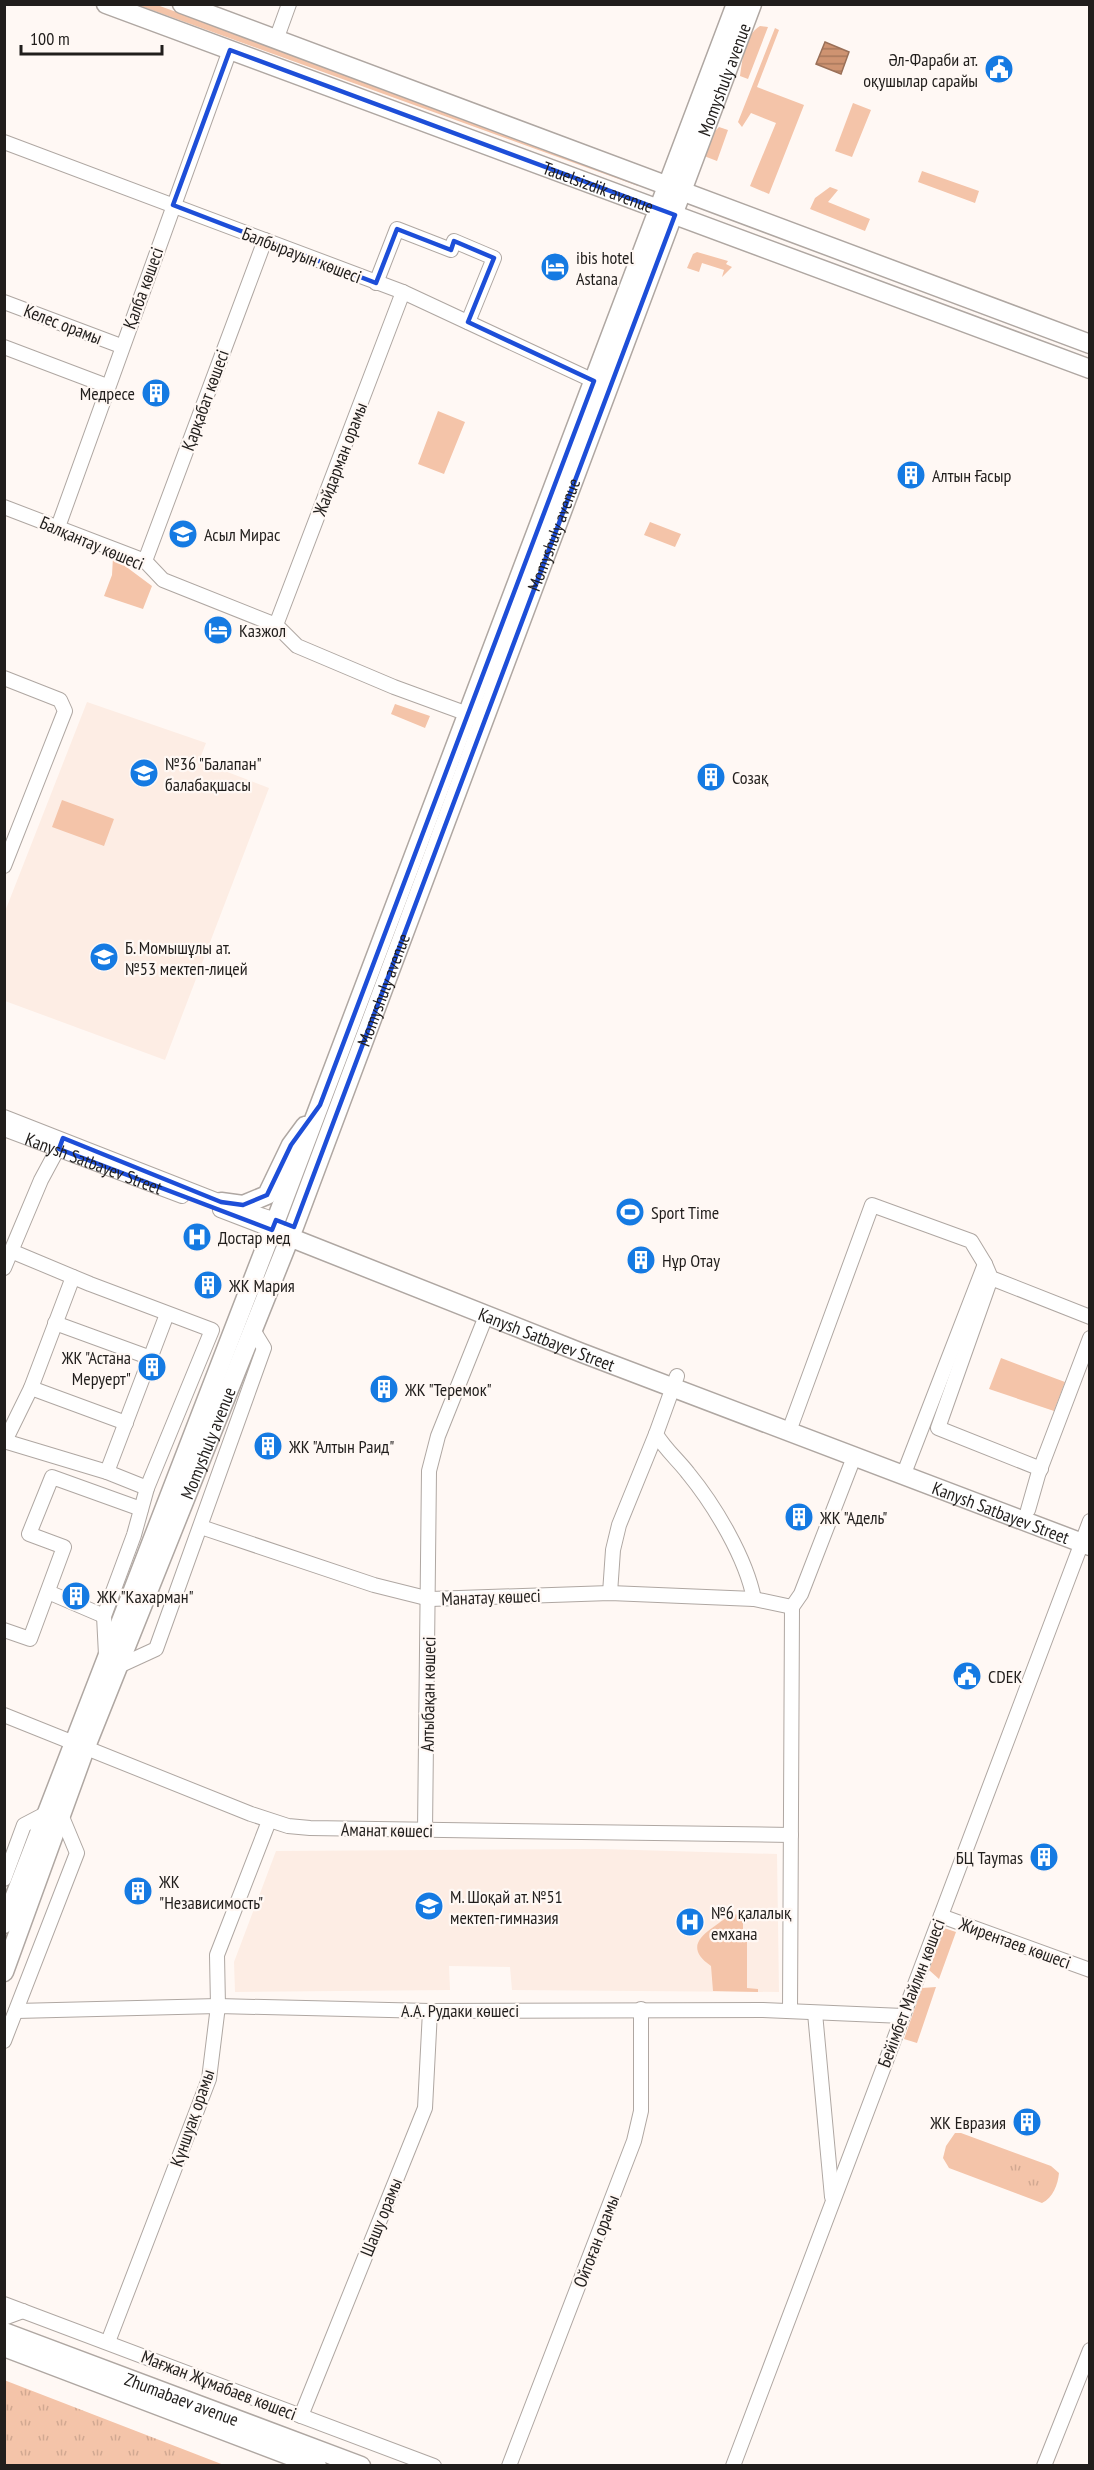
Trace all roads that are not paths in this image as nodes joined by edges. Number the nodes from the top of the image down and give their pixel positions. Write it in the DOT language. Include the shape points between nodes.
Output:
graph roads {
  1 [pos="106,4"];
  2 [pos="182,4"];
  3 [pos="289,4"];
  4 [pos="736,4"];
  5 [pos="752,4"];
  6 [pos="276,40"];
  7 [pos="230,51"];
  8 [pos="4,142"];
  9 [pos="676,189"];
  10 [pos="173,205"];
  11 [pos="667,212"];
  12 [pos="265,240"];
  13 [pos="376,283"];
  14 [pos="403,292"];
  15 [pos="4,302"];
  16 [pos="468,322"];
  17 [pos="1089,344"];
  18 [pos="122,346"];
  19 [pos="4,347"];
  20 [pos="1089,369"];
  21 [pos="594,381"];
  22 [pos="107,386"];
  23 [pos="4,507"];
  24 [pos="58,527"];
  25 [pos="145,561"];
  26 [pos="276,625"];
  27 [pos="4,678"];
  28 [pos="475,717"];
  29 [pos="10,835"];
  30 [pos="4,866"];
  31 [pos="320,1105"];
  32 [pos="4,1117"];
  33 [pos="4,1129"];
  34 [pos="61,1143"];
  35 [pos="221,1202"];
  36 [pos="274,1225"];
  37 [pos="292,1232"];
  38 [pos="11,1251"];
  39 [pos="985,1264"];
  40 [pos="4,1268"];
  41 [pos="73,1277"];
  42 [pos="991,1278"];
  43 [pos="167,1314"];
  44 [pos="486,1316"];
  45 [pos="1089,1317"];
  46 [pos="56,1323"];
  47 [pos="253,1330"];
  48 [pos="1089,1338"];
  49 [pos="151,1358"];
  50 [pos="675,1382"];
  51 [pos="31,1388"];
  52 [pos="184,1399"];
  53 [pos="204,1406"];
  54 [pos="126,1423"];
  55 [pos="792,1423"];
  56 [pos="656,1434"];
  57 [pos="5,1441"];
  58 [pos="854,1457"];
  59 [pos="1041,1469"];
  60 [pos="905,1470"];
  61 [pos="107,1472"];
  62 [pos="147,1488"];
  63 [pos="141,1509"];
  64 [pos="1028,1510"];
  65 [pos="201,1527"];
  66 [pos="1087,1535"];
  67 [pos="48,1592"];
  68 [pos="610,1593"];
  69 [pos="430,1599"];
  70 [pos="754,1599"];
  71 [pos="792,1607"];
  72 [pos="104,1616"];
  73 [pos="4,1630"];
  74 [pos="112,1662"];
  75 [pos="4,1715"];
  76 [pos="79,1747"];
  77 [pos="55,1815"];
  78 [pos="269,1821"];
  79 [pos="426,1831"];
  80 [pos="791,1835"];
  81 [pos="4,1879"];
  82 [pos="940,1916"];
  83 [pos="4,1924"];
  84 [pos="1089,1970"];
  85 [pos="4,1972"];
  86 [pos="218,2006"];
  87 [pos="642,2009"];
  88 [pos="16,2011"];
  89 [pos="430,2011"];
  90 [pos="790,2011"];
  91 [pos="815,2013"];
  92 [pos="903,2016"];
  93 [pos="4,2041"];
  94 [pos="832,2202"];
  95 [pos="4,2304"];
  96 [pos="23,2311"];
  97 [pos="4,2318"];
  98 [pos="4,2332"];
  99 [pos="108,2342"];
  100 [pos="4,2347"];
  101 [pos="1089,2350"];
  102 [pos="301,2416"];
  103 [pos="316,2466"];
  104 [pos="361,2466"];
  105 [pos="434,2466"];
  106 [pos="509,2466"];
  107 [pos="733,2466"];
  108 [pos="1044,2466"];
  1 -- 7 [label="main road, Tauelsizdik avenue"];
  2 -- 6 [label="main road, Tauelsizdik avenue"];
  3 -- 6 [label="street"];
  4 -- 9 [label="main road, Momyshuly avenue"];
  5 -- 9 [label="main road, Momyshuly avenue"];
  6 -- 9 [label="main road, Tauelsizdik avenue"];
  7 -- 10 [label="street, Қалба көшесі"];
  7 -- 11 [label="main road, Tauelsizdik avenue"];
  8 -- 10 [label="street, Балбырауын көшесі"];
  9 -- 11 [label="main road, Momyshuly avenue"];
  9 -- 17 [label="main road, Tauelsizdik avenue"];
  10 -- 12 [label="street, Балбырауын көшесі"];
  10 -- 18 [label="street, Қалба көшесі"];
  11 -- 20 [label="main road, Tauelsizdik avenue"];
  11 -- 21 [label="main road, Momyshuly avenue"];
  11 -- 28 [label="main road, Momyshuly avenue"];
  12 -- 13 [label="street, Балбырауын көшесі"];
  12 -- 25 [label="street, Қарқабат көшесі"];
  13 -- 14 [label="street, Балбырауын көшесі"];
  13 -- 16 [label="street" via="397,229 451,250 454,241 494,258"];
  14 -- 16 [label="street, Балбырауын көшесі"];
  14 -- 26 [label="street, Жайдарман орамы"];
  15 -- 18 [label="street, Келес орамы"];
  16 -- 21 [label="street, Балбырауын көшесі"];
  18 -- 22 [label="street, Қалба көшесі"];
  19 -- 22 [label="street"];
  21 -- 28 [label="main road, Momyshuly avenue"];
  22 -- 24 [label="street, Қалба көшесі"];
  23 -- 24 [label="street, Балқантау көшесі"];
  24 -- 25 [label="street, Балқантау көшесі"];
  25 -- 26 [label="street, Балқантау көшесі" via="163,580"];
  26 -- 28 [label="street" via="297,646"];
  27 -- 29 [label="street" via="60,700 65,711"];
  28 -- 31 [label="main road, Momyshuly avenue"];
  28 -- 37 [label="main road, Momyshuly avenue"];
  29 -- 30 [label="street"];
  31 -- 35 [label="main road" via="291,1145 267,1195 243,1205"];
  31 -- 36 [label="main road, Momyshuly avenue"];
  32 -- 34 [label="street, Kanysh Satbayev Street"];
  33 -- 34 [label="street, Kanysh Satbayev Street"];
  34 -- 35 [label="street, Kanysh Satbayev Street"];
  34 -- 36 [label="street, Kanysh Satbayev Street"];
  34 -- 38 [label="street" via="40,1180"];
  35 -- 36 [label="street, Kanysh Satbayev Street"];
  36 -- 37 [label="main road, Kanysh Satbayev Street"];
  36 -- 53 [label="main road, Momyshuly avenue"];
  37 -- 44 [label="main road, Kanysh Satbayev Street"];
  37 -- 47 [label="main road, Momyshuly avenue"];
  37 -- 50 [label="main road, Kanysh Satbayev Street" via="579,1340"];
  38 -- 40 [label="street"];
  38 -- 41 [label="street"];
  39 -- 42 [label="street"];
  39 -- 55 [label="street" via="970,1241 872,1205"];
  39 -- 60 [label="street"];
  41 -- 43 [label="street"];
  41 -- 46 [label="street"];
  42 -- 45 [label="street"];
  42 -- 59 [label="street" via="938,1428"];
  43 -- 49 [label="street"];
  43 -- 52 [label="street" via="212,1330"];
  44 -- 50 [label="main road, Kanysh Satbayev Street"];
  44 -- 69 [label="street, Алтыбақан көшесі" via="438,1436 429,1471"];
  46 -- 49 [label="street"];
  46 -- 51 [label="street"];
  47 -- 65 [label="street" via="264,1348"];
  47 -- 74 [label="main road, Momyshuly avenue"];
  48 -- 59 [label="street"];
  49 -- 54 [label="street"];
  50 -- 55 [label="main road, Kanysh Satbayev Street"];
  50 -- 56 [label="street"];
  50 -- 58 [label="main road, Kanysh Satbayev Street"];
  51 -- 54 [label="street"];
  51 -- 57 [label="street"];
  52 -- 53 [label="street"];
  52 -- 62 [label="street"];
  53 -- 74 [label="main road, Momyshuly avenue"];
  54 -- 61 [label="street"];
  55 -- 60 [label="main road, Kanysh Satbayev Street"];
  56 -- 68 [label="street" via="619,1525"];
  56 -- 70 [label="street" via="690,1475 741,1557"];
  57 -- 61 [label="street"];
  58 -- 60 [label="main road, Kanysh Satbayev Street"];
  58 -- 71 [label="street" via="801,1594"];
  59 -- 64 [label="street"];
  60 -- 64 [label="main road, Kanysh Satbayev Street"];
  60 -- 66 [label="main road, Kanysh Satbayev Street"];
  61 -- 62 [label="street"];
  62 -- 63 [label="street"];
  63 -- 67 [label="street" via="51,1477 29,1534 64,1547"];
  63 -- 72 [label="street"];
  64 -- 66 [label="main road, Kanysh Satbayev Street"];
  65 -- 69 [label="street, Манатау көшесі" via="374,1585"];
  65 -- 74 [label="street" via="156,1649"];
  66 -- 82 [label="street, Бейімбет Майлин көшесі"];
  67 -- 72 [label="street"];
  67 -- 73 [label="street" via="30,1639"];
  68 -- 69 [label="street, Манатау көшесі"];
  68 -- 70 [label="street, Манатау көшесі"];
  69 -- 79 [label="street, Алтыбақан көшесі"];
  70 -- 71 [label="street, Манатау көшесі"];
  71 -- 80 [label="street"];
  72 -- 74 [label="street"];
  74 -- 76 [label="main road, Momyshuly avenue"];
  75 -- 76 [label="street, Аманат көшесі"];
  76 -- 77 [label="main road, Momyshuly avenue"];
  76 -- 78 [label="street, Аманат көшесі"];
  77 -- 81 [label="street" via="24,1825"];
  77 -- 83 [label="main road, Momyshuly avenue"];
  77 -- 85 [label="main road, Momyshuly avenue"];
  77 -- 88 [label="street" via="76,1852"];
  78 -- 79 [label="street, Аманат көшесі" via="310,1828"];
  78 -- 86 [label="street, Күншуақ орамы" via="217,1955"];
  79 -- 80 [label="street, Аманат көшесі"];
  80 -- 90 [label="street"];
  82 -- 84 [label="street, Жирентаев көшесі"];
  82 -- 92 [label="street, Бейімбет Майлин көшесі"];
  86 -- 88 [label="street, А.А. Рудаки көшесі"];
  86 -- 89 [label="street, А.А. Рудаки көшесі"];
  86 -- 99 [label="street, Күншуақ орамы" via="209,2079"];
  87 -- 89 [label="street, А.А. Рудаки көшесі"];
  87 -- 90 [label="street, А.А. Рудаки көшесі"];
  87 -- 106 [label="street, Ойтоған орамы" via="641,2111 634,2141"];
  88 -- 93 [label="street"];
  89 -- 102 [label="street, Шашу орамы" via="425,2108"];
  90 -- 91 [label="street, А.А. Рудаки көшесі"];
  91 -- 92 [label="street, А.А. Рудаки көшесі"];
  91 -- 94 [label="street"];
  92 -- 94 [label="street, Бейімбет Майлин көшесі"];
  94 -- 107 [label="street, Бейімбет Майлин көшесі"];
  95 -- 96 [label="street, Мағжан Жұмабаев көшесі"];
  96 -- 97 [label="street"];
  96 -- 99 [label="street, Мағжан Жұмабаев көшесі"];
  98 -- 104 [label="main road, Zhumabaev avenue"];
  99 -- 102 [label="street, Мағжан Жұмабаев көшесі"];
  100 -- 103 [label="main road, Zhumabaev avenue"];
  101 -- 108 [label="street"];
  102 -- 105 [label="street, Мағжан Жұмабаев көшесі"];
}
